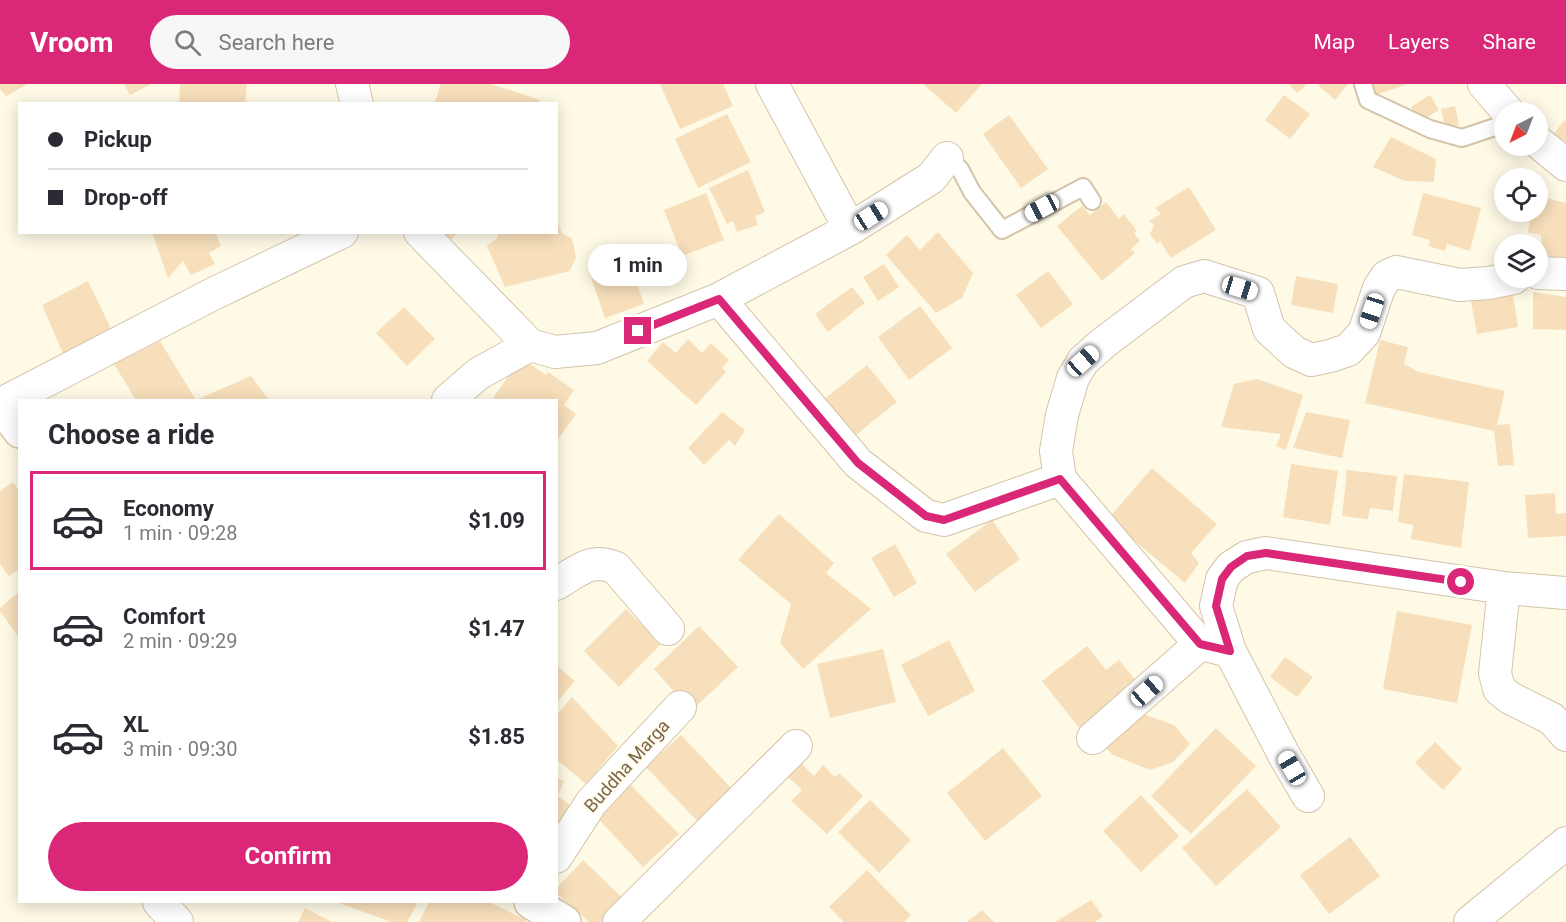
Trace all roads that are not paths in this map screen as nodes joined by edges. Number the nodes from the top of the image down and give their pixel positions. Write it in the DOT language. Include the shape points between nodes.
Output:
graph roads {
  1 [pos="352,84"];
  2 [pos="772,84"];
  3 [pos="1363,84"];
  4 [pos="1484,84"];
  5 [pos="356,102"];
  6 [pos="1499,102"];
  7 [pos="1494,127"];
  8 [pos="1548,150"];
  9 [pos="947,158"];
  10 [pos="1566,165"];
  11 [pos="1092,201"];
  12 [pos="850,229"];
  13 [pos="338,234"];
  14 [pos="422,234"];
  15 [pos="1548,273"];
  16 [pos="1566,273"];
  17 [pos="1494,282"];
  18 [pos="719,299"];
  19 [pos="530,345"];
  20 [pos="449,399"];
  21 [pos="0,404"];
  22 [pos="18,428"];
  23 [pos="1060,479"];
  24 [pos="558,583"];
  25 [pos="1504,588"];
  26 [pos="1566,593"];
  27 [pos="668,629"];
  28 [pos="1200,644"];
  29 [pos="1230,651"];
  30 [pos="680,707"];
  31 [pos="1566,735"];
  32 [pos="1093,738"];
  33 [pos="796,746"];
  34 [pos="1308,796"];
  35 [pos="1566,843"];
  36 [pos="558,854"];
  37 [pos="160,903"];
  38 [pos="177,922"];
  39 [pos="619,922"];
  40 [pos="1470,922"];
  1 -- 5 [label="street"];
  2 -- 12 [label="street"];
  3 -- 7 [label="lane" via="1368,100 1430,129 1461,138"];
  4 -- 6 [label="street"];
  8 -- 10 [label="street"];
  9 -- 11 [label="lane" via="960,170 1002,230 1083,187"];
  9 -- 12 [label="street" via="931,178"];
  12 -- 18 [label="street"];
  13 -- 21 [label="street"];
  14 -- 19 [label="street"];
  15 -- 16 [label="street"];
  17 -- 23 [label="street" via="1460,285 1396,272 1386,276 1364,333 1348,350 1311,360 1294,352 1269,329 1258,293 1204,276 1184,282 1083,361 1073,378 1062,415 1056,451"];
  18 -- 19 [label="street" via="597,348 555,352"];
  18 -- 23 [label="street" via="858,463 926,516 944,520"];
  19 -- 20 [label="street" via="478,374"];
  21 -- 22 [label="street"];
  23 -- 28 [label="street"];
  24 -- 27 [label="street" via="594,562 605,563 616,568"];
  25 -- 26 [label="street"];
  25 -- 29 [label="street" via="1266,553 1247,556 1222,579 1216,606"];
  25 -- 31 [label="street" via="1495,674 1499,689 1552,719"];
  28 -- 29 [label="street"];
  28 -- 32 [label="street"];
  29 -- 34 [label="street"];
  30 -- 36 [label="street, Buddha Marga" via="591,803"];
  33 -- 39 [label="street"];
  35 -- 40 [label="street"];
  37 -- 38 [label="street"];
}
